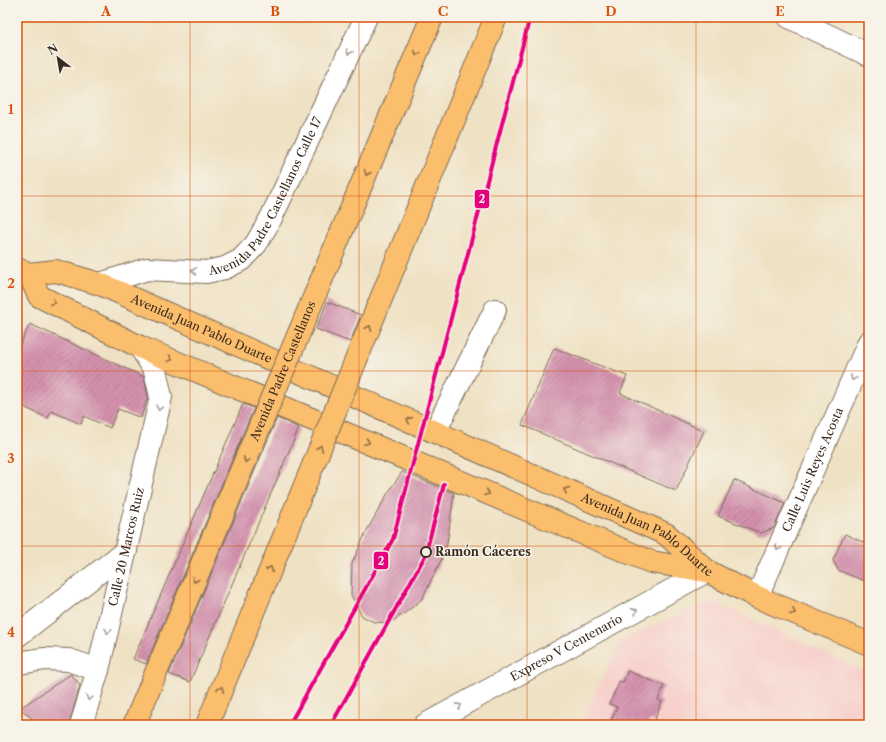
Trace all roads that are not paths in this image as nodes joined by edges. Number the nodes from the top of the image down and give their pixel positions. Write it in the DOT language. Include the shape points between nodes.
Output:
graph roads {
  1 [pos="366,17"];
  2 [pos="432,17"];
  3 [pos="496,17"];
  4 [pos="789,17"];
  5 [pos="869,55"];
  6 [pos="23,272"];
  7 [pos="100,284"];
  8 [pos="495,310"];
  9 [pos="869,342"];
  10 [pos="140,347"];
  11 [pos="436,432"];
  12 [pos="126,551"];
  13 [pos="707,572"];
  14 [pos="757,597"];
  15 [pos="17,636"];
  16 [pos="869,644"];
  17 [pos="17,663"];
  18 [pos="98,670"];
  19 [pos="81,725"];
  20 [pos="134,725"];
  21 [pos="206,725"];
  22 [pos="425,725"];
  1 -- 7 [label="street, Avenida Padre Castellanos Calle 17, one-way" via="271,218 256,244 241,260 225,268 206,272 147,268"];
  2 -- 20 [label="main road, Avenida Padre Castellanos, one-way, bridge"];
  21 -- 3 [label="main road, one-way, bridge"];
  4 -- 5 [label="street"];
  6 -- 7 [label="main road, Avenida Juan Pablo Duarte" via="56,271"];
  6 -- 10 [label="main road, Avenida Juan Pablo Duarte, one-way" via="39,296"];
  11 -- 7 [label="main road, Avenida Juan Pablo Duarte, one-way"];
  8 -- 11 [label="street"];
  9 -- 14 [label="street, Calle Luis Reyes Acosta, one-way"];
  10 -- 12 [label="street, Calle 20 Marcos Ruiz, one-way" via="155,370 161,398"];
  10 -- 13 [label="main road, Avenida Juan Pablo Duarte, one-way" via="651,562"];
  13 -- 11 [label="main road, Avenida Juan Pablo Duarte, one-way" via="666,534"];
  12 -- 15 [label="street"];
  12 -- 18 [label="street, Calle 20 Marcos Ruiz, one-way"];
  13 -- 14 [label="main road"];
  22 -- 13 [label="street, Expreso V Centenario, one-way"];
  14 -- 16 [label="main road, one-way"];
  17 -- 18 [label="street" via="45,659 69,660"];
  18 -- 19 [label="street, one-way"];
}
